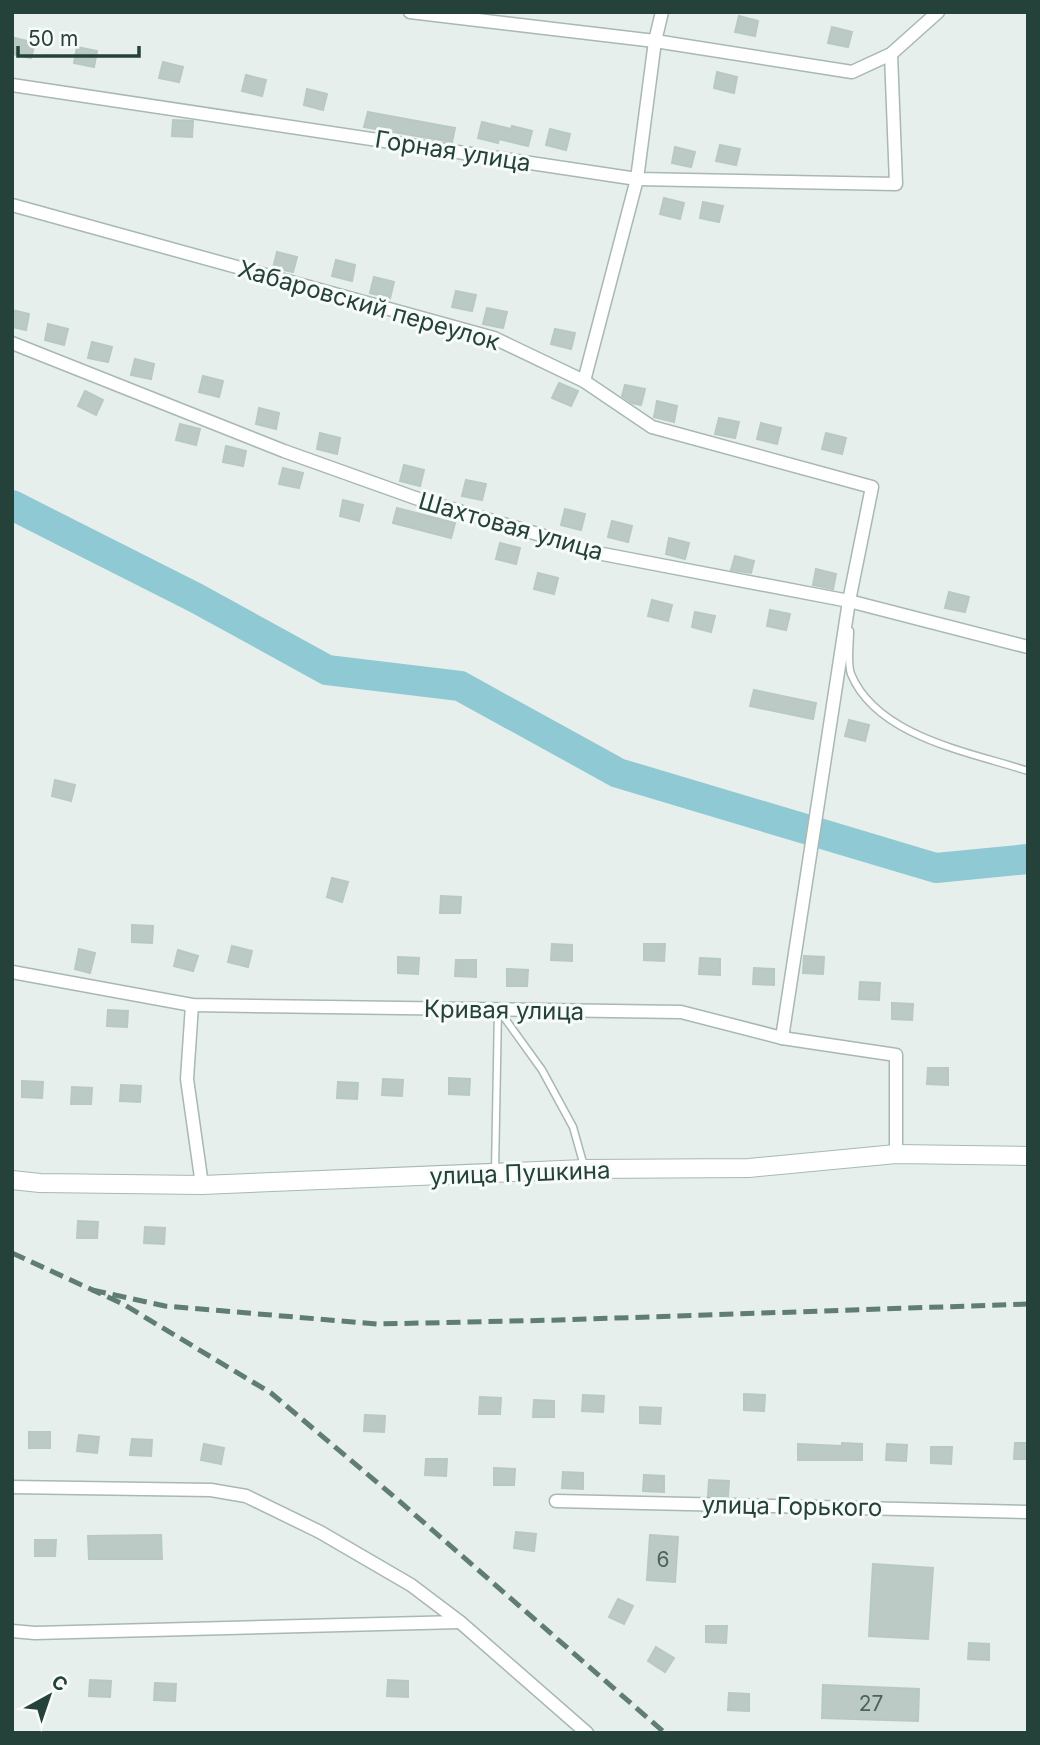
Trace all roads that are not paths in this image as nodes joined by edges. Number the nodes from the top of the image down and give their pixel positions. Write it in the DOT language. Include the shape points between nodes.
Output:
graph roads {
  1 [pos="410,12"];
  2 [pos="662,12"];
  3 [pos="938,12"];
  4 [pos="655,41"];
  5 [pos="891,54"];
  6 [pos="12,85"];
  7 [pos="637,179"];
  8 [pos="12,205"];
  9 [pos="12,343"];
  10 [pos="584,381"];
  11 [pos="849,601"];
  12 [pos="1028,647"];
  13 [pos="1028,771"];
  14 [pos="12,972"];
  15 [pos="192,1005"];
  16 [pos="498,1010"];
  17 [pos="782,1038"];
  18 [pos="896,1154"];
  19 [pos="1028,1156"];
  20 [pos="585,1169"];
  21 [pos="495,1174"];
  22 [pos="12,1180"];
  23 [pos="202,1185"];
  24 [pos="12,1487"];
  25 [pos="556,1501"];
  26 [pos="1028,1512"];
  27 [pos="460,1622"];
  28 [pos="12,1632"];
  29 [pos="587,1733"];
  1 -- 4 [label="street"];
  2 -- 4 [label="street"];
  3 -- 5 [label="street"];
  4 -- 5 [label="street" via="852,72"];
  4 -- 7 [label="street"];
  5 -- 7 [label="street, Горная улица" via="896,184"];
  6 -- 7 [label="street, Горная улица"];
  7 -- 10 [label="street"];
  8 -- 10 [label="street, Хабаровский переулок" via="494,338"];
  9 -- 11 [label="street, Шахтовая улица" via="421,500 587,551"];
  10 -- 11 [label="street, Хабаровский переулок" via="652,427 872,487"];
  11 -- 12 [label="street, Шахтовая улица"];
  11 -- 13 [label="lane" via="850,672 878,713 912,734"];
  11 -- 17 [label="street"];
  14 -- 15 [label="street, Кривая улица"];
  15 -- 16 [label="street, Кривая улица"];
  15 -- 23 [label="street" via="187,1079"];
  16 -- 17 [label="street, Кривая улица" via="681,1012"];
  16 -- 20 [label="lane" via="542,1070 573,1128"];
  16 -- 21 [label="lane"];
  17 -- 18 [label="street, Кривая улица" via="896,1055"];
  18 -- 19 [label="main road, улица Пушкина"];
  18 -- 20 [label="main road, улица Пушкина" via="748,1168"];
  20 -- 21 [label="main road, улица Пушкина"];
  21 -- 23 [label="main road, улица Пушкина"];
  22 -- 23 [label="main road, улица Пушкина"];
  24 -- 27 [label="street" via="199,1490 246,1496 411,1585"];
  25 -- 26 [label="street, улица Горького"];
  27 -- 28 [label="street"];
  27 -- 29 [label="street"];
}
